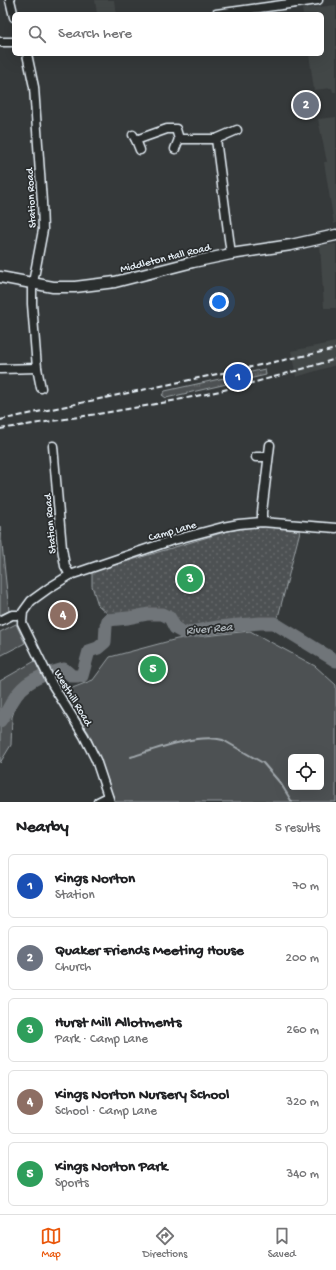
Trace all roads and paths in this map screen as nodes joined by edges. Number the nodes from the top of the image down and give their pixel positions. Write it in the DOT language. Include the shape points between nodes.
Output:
graph roads {
  1 [pos="10,0"];
  2 [pos="318,0"];
  3 [pos="13,12"];
  4 [pos="231,12"];
  5 [pos="0,42"];
  6 [pos="12,42"];
  7 [pos="27,56"];
  8 [pos="236,130"];
  9 [pos="179,139"];
  10 [pos="216,139"];
  11 [pos="176,149"];
  12 [pos="140,150"];
  13 [pos="336,235"];
  14 [pos="231,254"];
  15 [pos="0,277"];
  16 [pos="33,284"];
  17 [pos="37,368"];
  18 [pos="0,369"];
  19 [pos="41,388"];
  20 [pos="270,445"];
  21 [pos="53,446"];
  22 [pos="256,457"];
  23 [pos="268,457"];
  24 [pos="262,522"];
  25 [pos="336,528"];
  26 [pos="70,575"];
  27 [pos="22,615"];
  28 [pos="0,621"];
  29 [pos="109,799"];
  30 [pos="98,802"];
  1 -- 3 [label="street"];
  2 -- 4 [label="street"];
  5 -- 6 [label="street"];
  7 -- 16 [label="street, Station Road" via="34,87 43,230"];
  8 -- 10 [label="street"];
  9 -- 10 [label="street"];
  9 -- 11 [label="street"];
  9 -- 12 [label="street" via="176,129 134,138"];
  10 -- 14 [label="street"];
  13 -- 14 [label="main road, Middleton Hall Road"];
  14 -- 16 [label="main road, Middleton Hall Road" via="115,282 75,287"];
  15 -- 16 [label="main road, Middleton Hall Road"];
  16 -- 17 [label="street, Station Road"];
  17 -- 18 [label="street"];
  17 -- 19 [label="street, Station Road"];
  20 -- 23 [label="street"];
  21 -- 26 [label="street, Station Road" via="62,548 65,566"];
  22 -- 23 [label="street"];
  23 -- 24 [label="street"];
  24 -- 25 [label="street, Camp Lane"];
  24 -- 26 [label="street, Camp Lane" via="223,527 170,541"];
  26 -- 27 [label="street, Camp Lane" via="28,605"];
  27 -- 28 [label="street" via="14,615"];
  27 -- 29 [label="street, Westhill Road" via="23,627 52,684 96,760"];
  29 -- 30 [label="street"];
}
